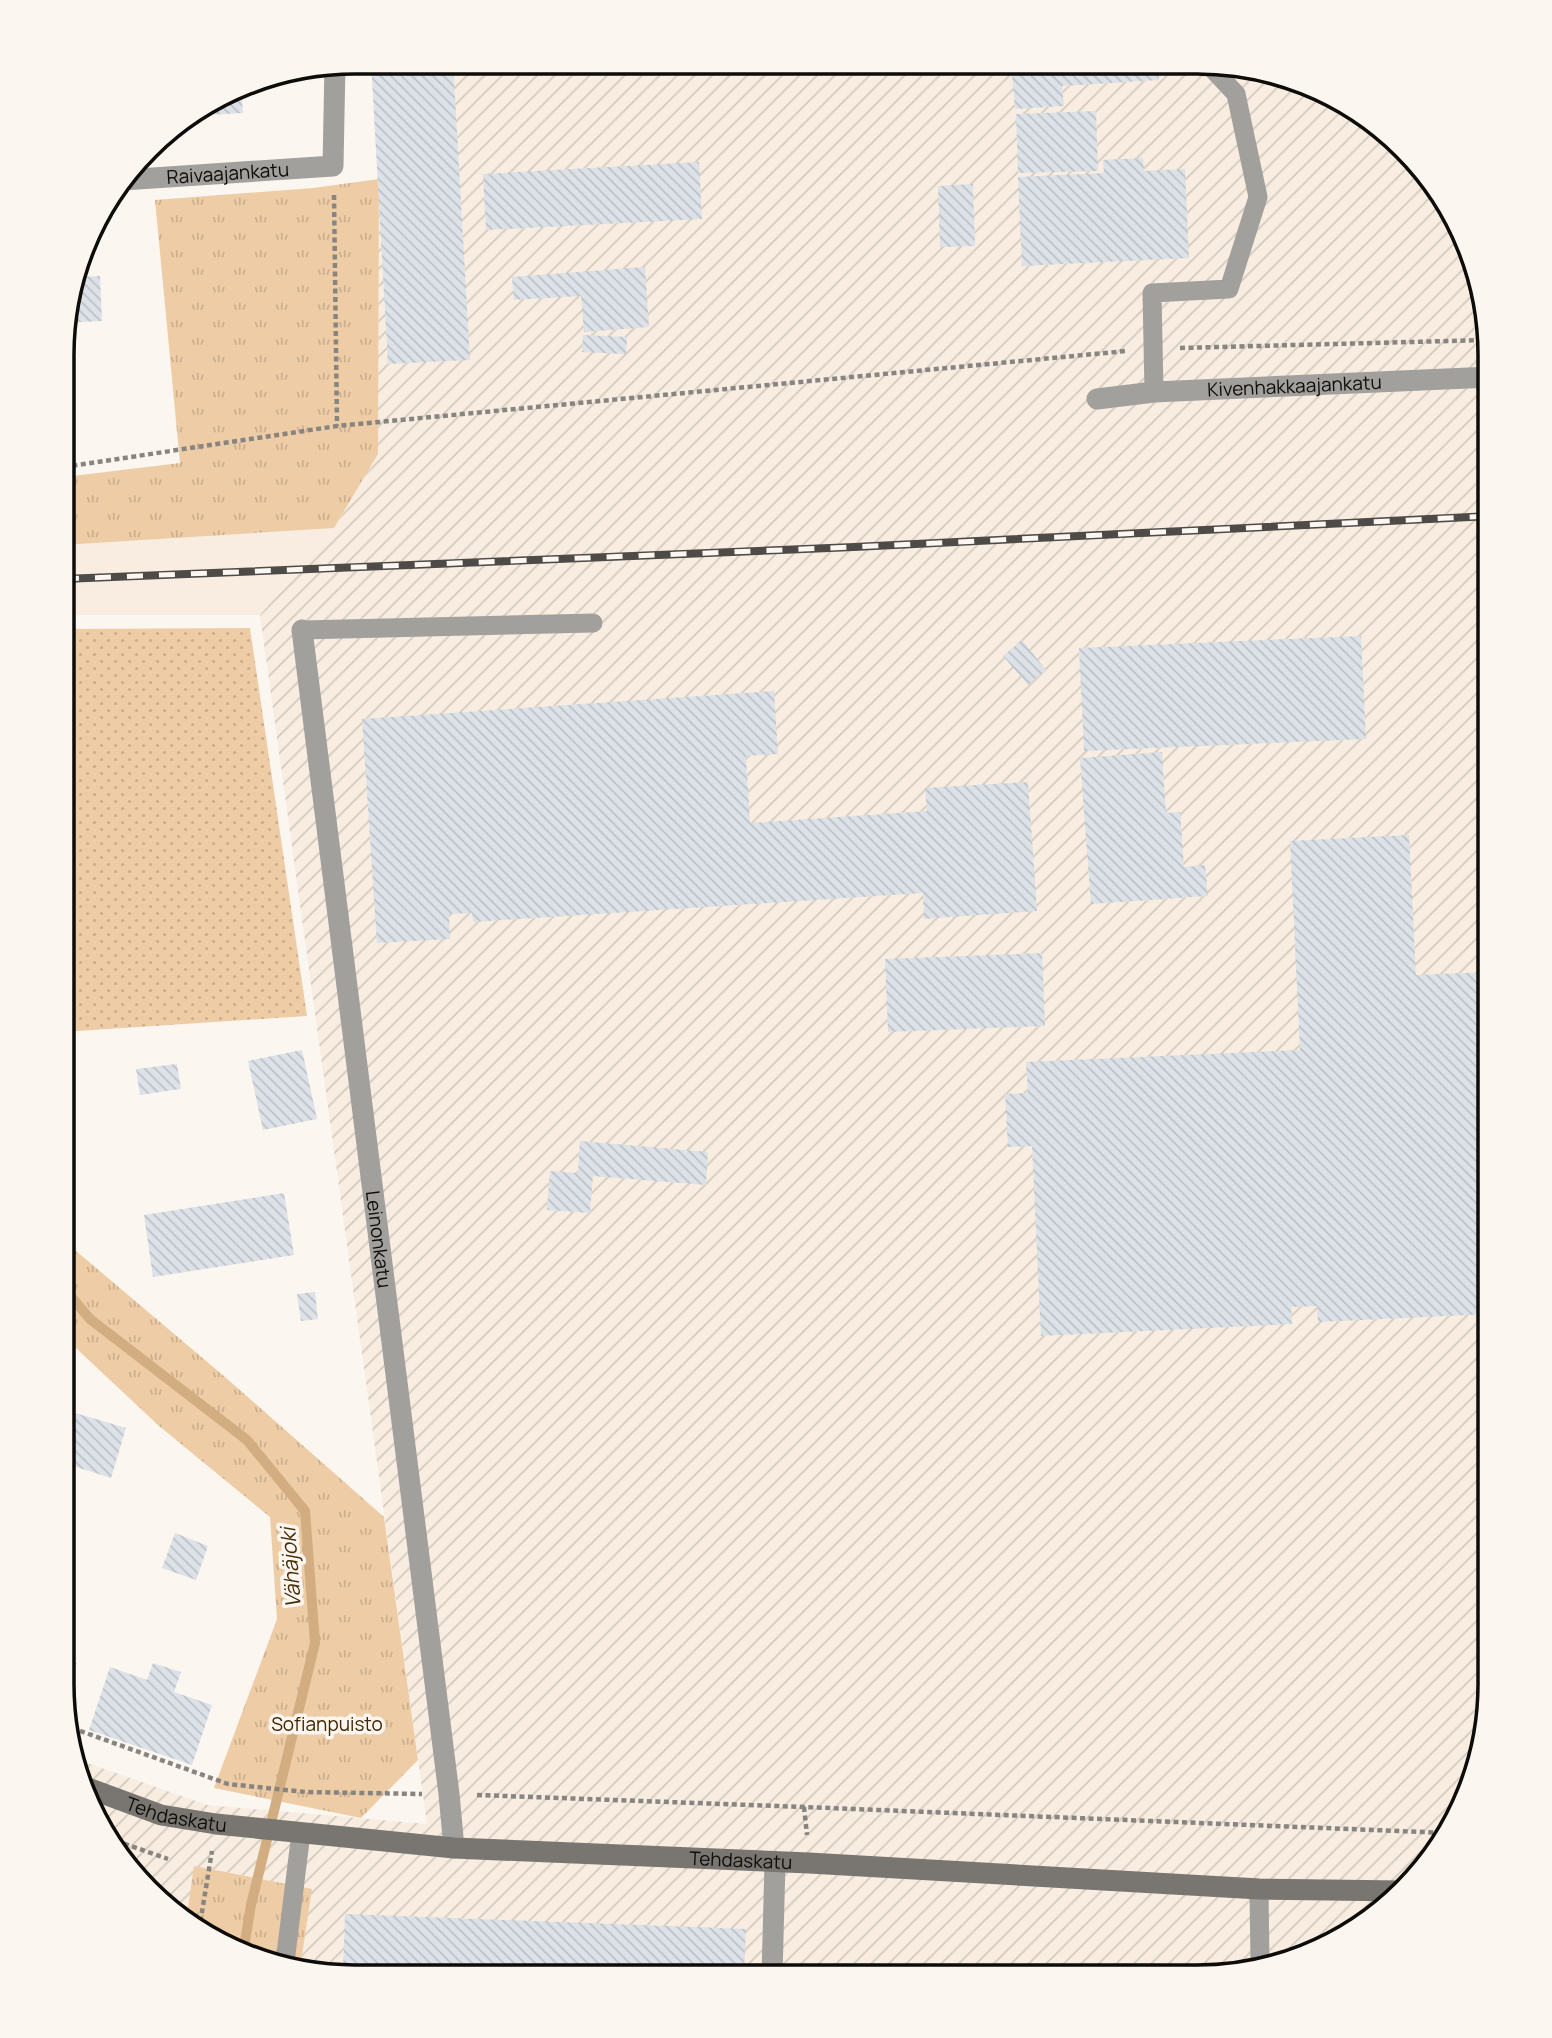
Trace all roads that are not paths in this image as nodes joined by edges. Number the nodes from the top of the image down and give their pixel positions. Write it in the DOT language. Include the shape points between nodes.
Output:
graph roads {
  1 [pos="335,74"];
  2 [pos="1217,74"];
  3 [pos="135,179"];
  4 [pos="1478,378"];
  5 [pos="1154,392"];
  6 [pos="1097,399"];
  7 [pos="593,623"];
  8 [pos="302,630"];
  9 [pos="95,1791"];
  10 [pos="301,1833"];
  11 [pos="454,1848"];
  12 [pos="775,1862"];
  13 [pos="1259,1889"];
  14 [pos="1387,1891"];
  15 [pos="286,1956"];
  16 [pos="1260,1957"];
  17 [pos="772,1965"];
  1 -- 3 [label="street, Raivaajankatu" via="333,166"];
  2 -- 5 [label="lane" via="1236,94 1258,197 1229,289 1152,293"];
  4 -- 5 [label="street, Kivenhakkaajankatu"];
  5 -- 6 [label="street, Kivenhakkaajankatu"];
  7 -- 8 [label="lane"];
  8 -- 11 [label="street, Leinonkatu"];
  9 -- 10 [label="street, Tehdaskatu" via="160,1815"];
  10 -- 11 [label="street, Tehdaskatu"];
  10 -- 15 [label="lane"];
  11 -- 12 [label="street, Tehdaskatu"];
  12 -- 13 [label="street, Tehdaskatu"];
  12 -- 17 [label="street"];
  13 -- 14 [label="street, Tehdaskatu"];
  13 -- 16 [label="lane"];
}
